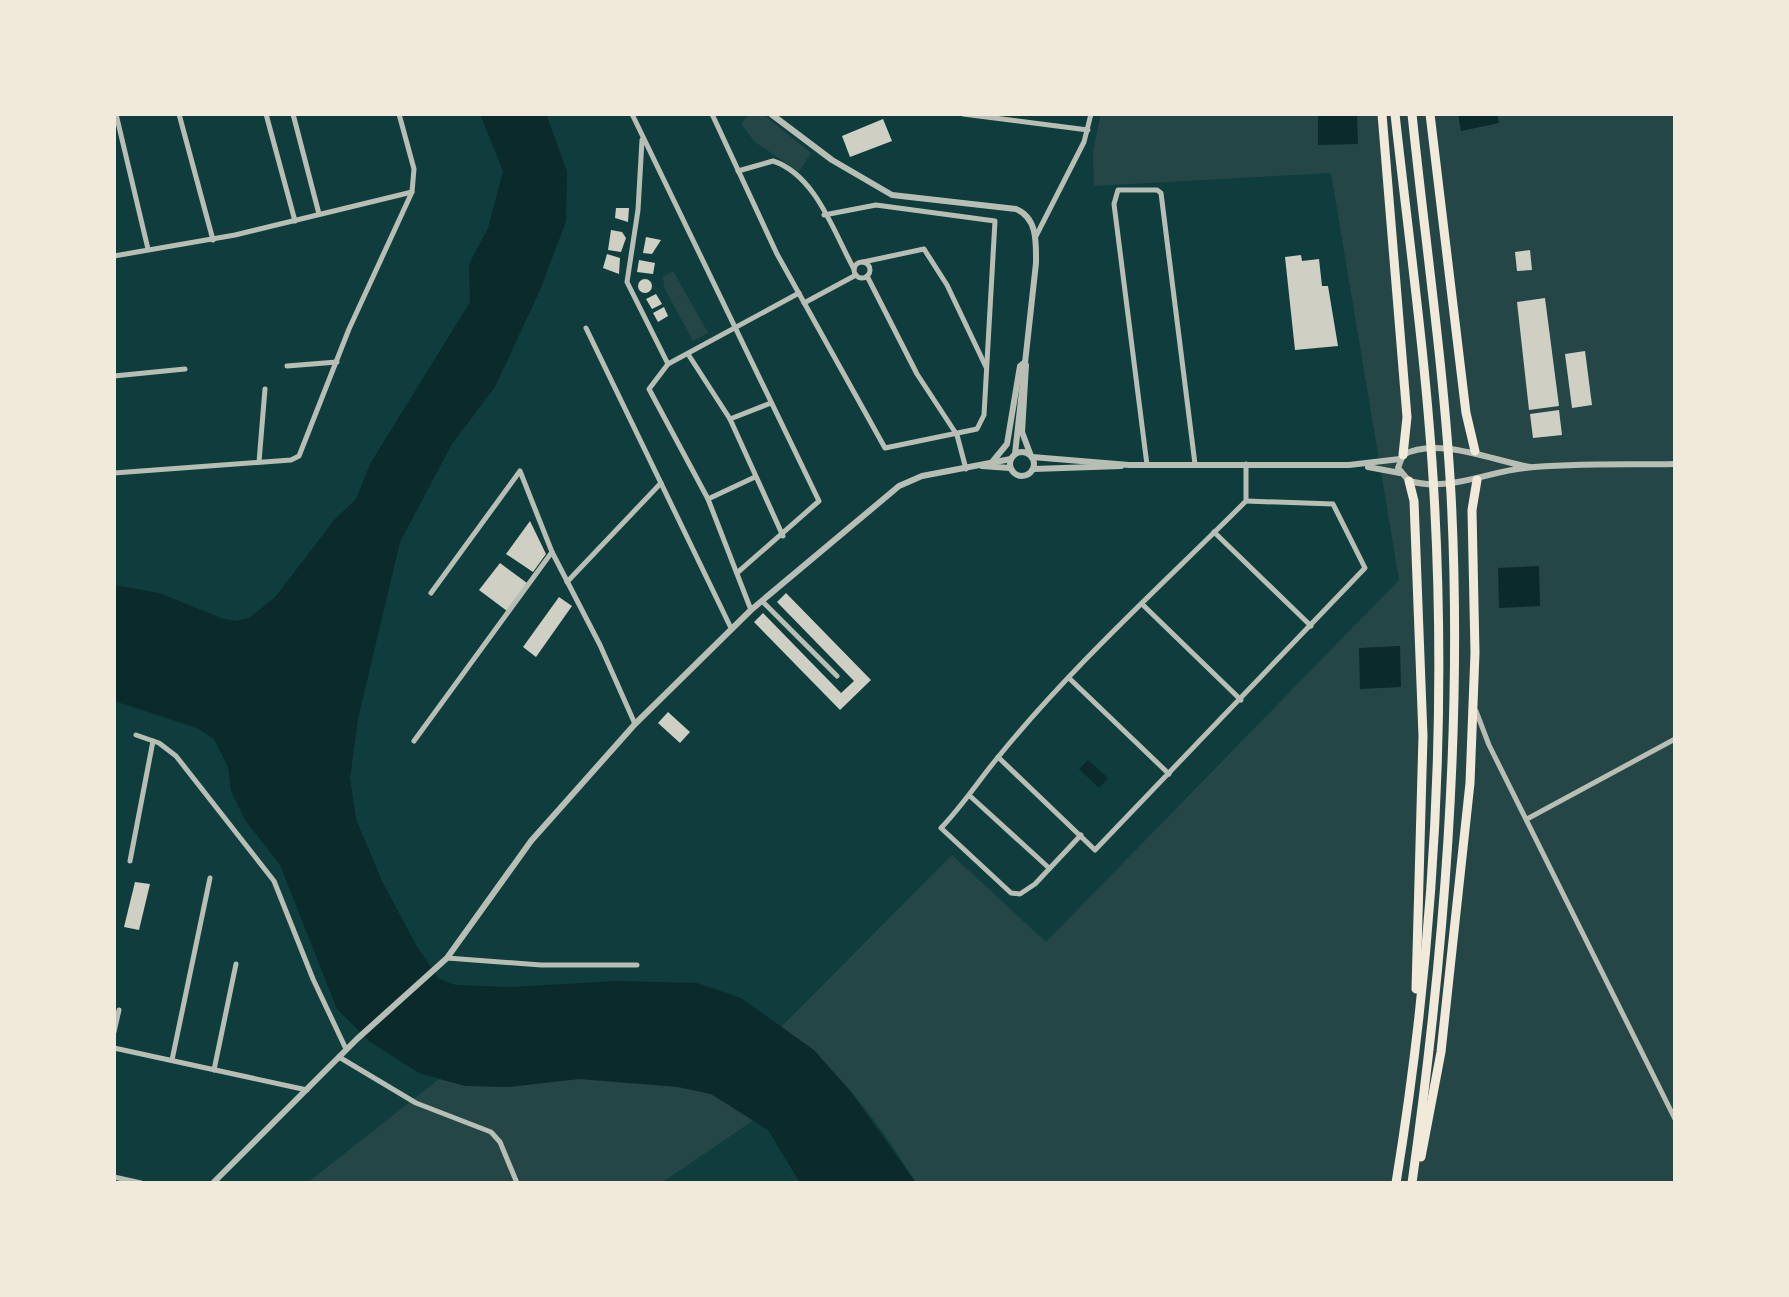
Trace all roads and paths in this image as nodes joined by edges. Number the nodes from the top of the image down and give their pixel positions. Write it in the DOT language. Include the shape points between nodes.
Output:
graph roads {
  1 [pos="116,114"];
  2 [pos="179,114"];
  3 [pos="266,114"];
  4 [pos="293,114"];
  5 [pos="399,114"];
  6 [pos="632,114"];
  7 [pos="712,114"];
  8 [pos="771,114"];
  9 [pos="963,114"];
  10 [pos="1025,114"];
  11 [pos="1091,114"];
  12 [pos="1382,114"];
  13 [pos="1395,114"];
  14 [pos="1412,114"];
  15 [pos="1430,114"];
  16 [pos="1023,122"];
  17 [pos="1088,130"];
  18 [pos="642,140"];
  19 [pos="738,171"];
  20 [pos="412,192"];
  21 [pos="319,214"];
  22 [pos="824,215"];
  23 [pos="295,221"];
  24 [pos="1036,236"];
  25 [pos="213,240"];
  26 [pos="148,249"];
  27 [pos="114,256"];
  28 [pos="863,262"];
  29 [pos="855,272"];
  30 [pos="867,276"];
  31 [pos="799,293"];
  32 [pos="804,303"];
  33 [pos="736,327"];
  34 [pos="586,328"];
  35 [pos="688,354"];
  36 [pos="337,362"];
  37 [pos="1025,362"];
  38 [pos="668,364"];
  39 [pos="287,366"];
  40 [pos="987,368"];
  41 [pos="185,369"];
  42 [pos="114,376"];
  43 [pos="265,389"];
  44 [pos="771,403"];
  45 [pos="730,419"];
  46 [pos="957,435"];
  47 [pos="1478,454"];
  48 [pos="1013,456"];
  49 [pos="1031,456"];
  50 [pos="1402,457"];
  51 [pos="259,462"];
  52 [pos="1195,464"];
  53 [pos="1246,464"];
  54 [pos="1675,464"];
  55 [pos="986,465"];
  56 [pos="1129,465"];
  57 [pos="1147,465"];
  58 [pos="1349,465"];
  59 [pos="1530,467"];
  60 [pos="1010,468"];
  61 [pos="966,469"];
  62 [pos="1034,469"];
  63 [pos="114,473"];
  64 [pos="1400,473"];
  65 [pos="755,477"];
  66 [pos="1479,478"];
  67 [pos="1409,481"];
  68 [pos="661,483"];
  69 [pos="1246,498"];
  70 [pos="708,499"];
  71 [pos="1214,532"];
  72 [pos="783,536"];
  73 [pos="552,552"];
  74 [pos="737,573"];
  75 [pos="567,582"];
  76 [pos="431,593"];
  77 [pos="762,601"];
  78 [pos="1143,605"];
  79 [pos="751,610"];
  80 [pos="1312,626"];
  81 [pos="731,628"];
  82 [pos="837,676"];
  83 [pos="1070,679"];
  84 [pos="1241,700"];
  85 [pos="1475,707"];
  86 [pos="635,724"];
  87 [pos="136,735"];
  88 [pos="1675,739"];
  89 [pos="153,741"];
  90 [pos="414,741"];
  91 [pos="998,757"];
  92 [pos="1169,774"];
  93 [pos="970,796"];
  94 [pos="1527,819"];
  95 [pos="1081,835"];
  96 [pos="130,861"];
  97 [pos="1049,868"];
  98 [pos="210,878"];
  99 [pos="447,958"];
  100 [pos="236,964"];
  101 [pos="637,965"];
  102 [pos="119,1010"];
  103 [pos="114,1032"];
  104 [pos="1415,1041"];
  105 [pos="114,1048"];
  106 [pos="346,1049"];
  107 [pos="339,1057"];
  108 [pos="172,1060"];
  109 [pos="214,1070"];
  110 [pos="307,1090"];
  111 [pos="1675,1119"];
  112 [pos="114,1177"];
  113 [pos="141,1183"];
  114 [pos="213,1183"];
  115 [pos="517,1183"];
  116 [pos="1396,1183"];
  117 [pos="1413,1183"];
  1 -- 26 [label="street"];
  2 -- 25 [label="street"];
  3 -- 23 [label="street"];
  4 -- 21 [label="street"];
  5 -- 20 [label="street" via="414,169"];
  6 -- 18 [label="street"];
  7 -- 19 [label="street"];
  8 -- 24 [label="street" via="882,190 1016,209 1029,218"];
  9 -- 16 [label="street"];
  10 -- 16 [label="street"];
  11 -- 17 [label="street"];
  12 -- 50 [label="highway" via="1407,417"];
  13 -- 104 [label="highway" via="1431,438 1437,571 1437,757"];
  14 -- 117 [label="highway" via="1447,437 1454,571 1454,710 1444,911"];
  15 -- 47 [label="highway" via="1466,413"];
  16 -- 17 [label="street"];
  17 -- 24 [label="street"];
  18 -- 33 [label="street"];
  18 -- 38 [label="street" via="627,282"];
  19 -- 22 [label="street" via="763,162 779,163 809,187"];
  19 -- 31 [label="street"];
  20 -- 21 [label="street"];
  20 -- 36 [label="street"];
  21 -- 23 [label="street"];
  22 -- 29 [label="street"];
  22 -- 40 [label="street" via="876,205 995,221"];
  23 -- 25 [label="street"];
  24 -- 37 [label="street"];
  25 -- 26 [label="street"];
  26 -- 27 [label="street"];
  28 -- 29 [label="street"];
  28 -- 30 [label="street" via="869,266"];
  28 -- 40 [label="street" via="924,249"];
  29 -- 30 [label="street"];
  29 -- 32 [label="street"];
  30 -- 46 [label="street" via="917,374"];
  31 -- 32 [label="street"];
  31 -- 33 [label="street"];
  32 -- 46 [label="street" via="885,448"];
  33 -- 35 [label="street"];
  33 -- 44 [label="street"];
  34 -- 68 [label="street"];
  35 -- 38 [label="street"];
  35 -- 45 [label="street"];
  36 -- 39 [label="street"];
  36 -- 51 [label="street" via="299,456"];
  37 -- 48 [label="street"];
  37 -- 49 [label="street" via="1022,432"];
  37 -- 55 [label="street" via="1020,366 1007,444"];
  38 -- 70 [label="street" via="649,389"];
  40 -- 46 [label="street" via="982,423"];
  41 -- 42 [label="street"];
  43 -- 51 [label="street"];
  44 -- 45 [label="street"];
  44 -- 72 [label="street" via="819,501"];
  45 -- 65 [label="street"];
  46 -- 61 [label="street"];
  47 -- 50 [label="street" via="1418,450"];
  47 -- 59 [label="street"];
  47 -- 66 [label="street" via="1484,469"];
  48 -- 49 [label="street"];
  48 -- 55 [label="street"];
  48 -- 60 [label="street"];
  49 -- 56 [label="street"];
  49 -- 62 [label="street"];
  50 -- 58 [label="street"];
  50 -- 64 [label="street"];
  51 -- 63 [label="street"];
  52 -- 53 [label="street"];
  52 -- 57 [label="street"];
  52 -- 57 [label="street" via="1161,193 1118,190 1114,204"];
  53 -- 58 [label="street"];
  53 -- 69 [label="street"];
  54 -- 59 [label="street"];
  55 -- 60 [label="street"];
  55 -- 61 [label="street"];
  56 -- 57 [label="street"];
  56 -- 62 [label="street"];
  58 -- 64 [label="street"];
  59 -- 66 [label="street"];
  60 -- 62 [label="street" via="1021,477"];
  61 -- 77 [label="street" via="922,476 899,486"];
  64 -- 67 [label="street"];
  65 -- 70 [label="street"];
  65 -- 72 [label="street"];
  66 -- 67 [label="street"];
  66 -- 85 [label="highway" via="1472,510"];
  67 -- 104 [label="highway" via="1423,736"];
  68 -- 75 [label="street"];
  68 -- 81 [label="street"];
  69 -- 71 [label="street"];
  69 -- 80 [label="street" via="1333,504 1365,568"];
  70 -- 74 [label="street"];
  71 -- 78 [label="street"];
  71 -- 80 [label="street"];
  72 -- 74 [label="street"];
  73 -- 75 [label="street"];
  73 -- 76 [label="street" via="519,470"];
  73 -- 90 [label="street"];
  74 -- 79 [label="street"];
  75 -- 86 [label="street"];
  77 -- 79 [label="street"];
  77 -- 82 [label="street"];
  78 -- 83 [label="street"];
  78 -- 84 [label="street"];
  79 -- 81 [label="street"];
  80 -- 84 [label="street"];
  81 -- 86 [label="street"];
  83 -- 91 [label="street"];
  83 -- 92 [label="street"];
  84 -- 92 [label="street"];
  85 -- 94 [label="street"];
  85 -- 117 [label="highway" via="1443,1036 1431,1120"];
  86 -- 99 [label="street" via="531,841"];
  87 -- 89 [label="street"];
  88 -- 94 [label="street"];
  89 -- 96 [label="street"];
  89 -- 106 [label="street" via="194,774 265,866"];
  91 -- 93 [label="street"];
  91 -- 95 [label="street"];
  92 -- 95 [label="street" via="1095,850"];
  93 -- 97 [label="street"];
  93 -- 97 [label="street" via="941,828 1011,893 1020,894"];
  94 -- 111 [label="street"];
  95 -- 97 [label="street"];
  98 -- 108 [label="street"];
  99 -- 101 [label="street"];
  99 -- 106 [label="street"];
  100 -- 109 [label="street"];
  102 -- 103 [label="street"];
  104 -- 116 [label="highway"];
  105 -- 108 [label="street"];
  106 -- 107 [label="street"];
  107 -- 110 [label="street"];
  107 -- 115 [label="street" via="416,1103 491,1132"];
  108 -- 109 [label="street"];
  109 -- 110 [label="street"];
  110 -- 114 [label="street"];
  112 -- 113 [label="street"];
}
